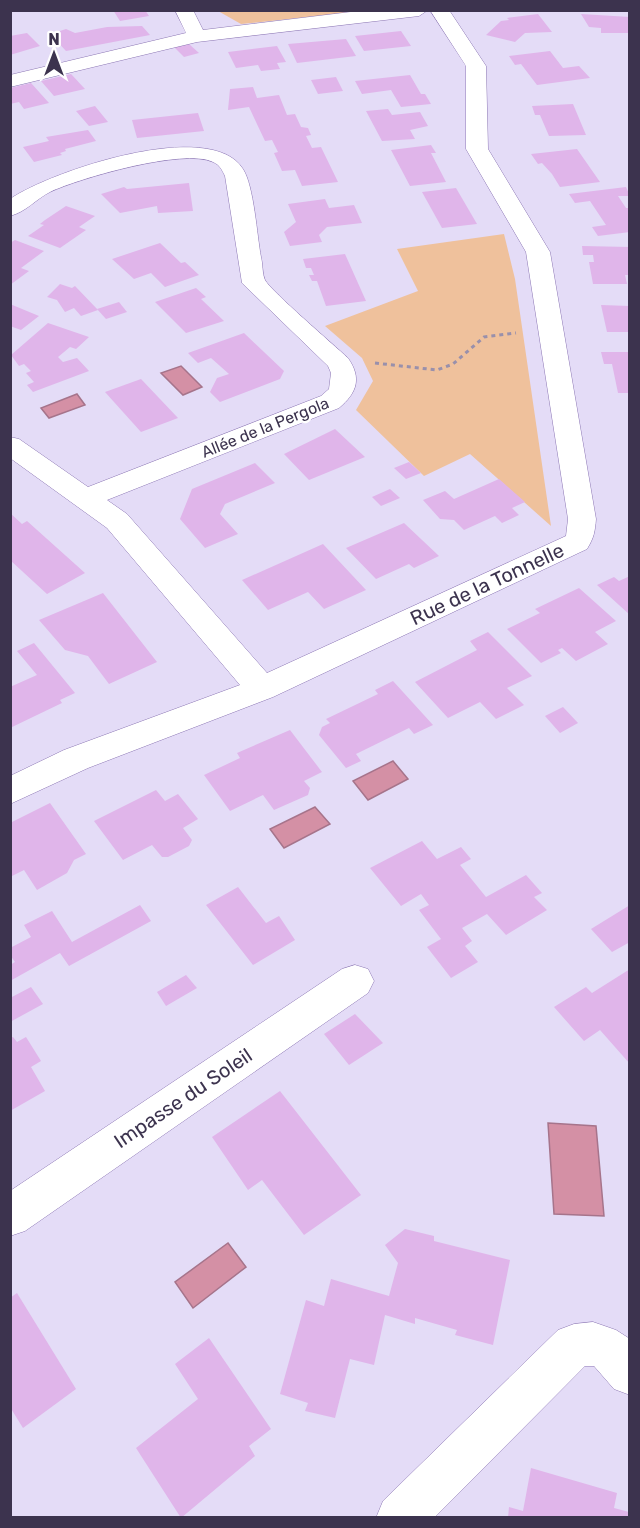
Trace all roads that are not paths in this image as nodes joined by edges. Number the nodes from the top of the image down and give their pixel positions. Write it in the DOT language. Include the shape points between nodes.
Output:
graph roads {
  1 [pos="184,10"];
  2 [pos="419,10"];
  3 [pos="439,10"];
  4 [pos="198,36"];
  5 [pos="10,81"];
  6 [pos="10,209"];
  7 [pos="10,445"];
  8 [pos="86,498"];
  9 [pos="262,688"];
  10 [pos="10,791"];
  11 [pos="355,981"];
  12 [pos="10,1216"];
  13 [pos="630,1373"];
  14 [pos="400,1518"];
  1 -- 4 [label="street"];
  2 -- 4 [label="street"];
  3 -- 9 [label="street, Rue de la Tonnelle" via="476,66 477,149 538,252 582,519 581,534 577,542"];
  4 -- 5 [label="street"];
  6 -- 8 [label="street, Allée de la Pergola" via="41,189 141,159 202,153 225,159 236,176 254,283 345,373 342,392 330,402"];
  7 -- 8 [label="street"];
  8 -- 9 [label="street" via="117,521"];
  9 -- 10 [label="street, Rue de la Tonnelle" via="76,759"];
  11 -- 12 [label="street, Impasse du Soleil"];
  13 -- 14 [label="street" via="606,1346 592,1342 574,1346"];
}
